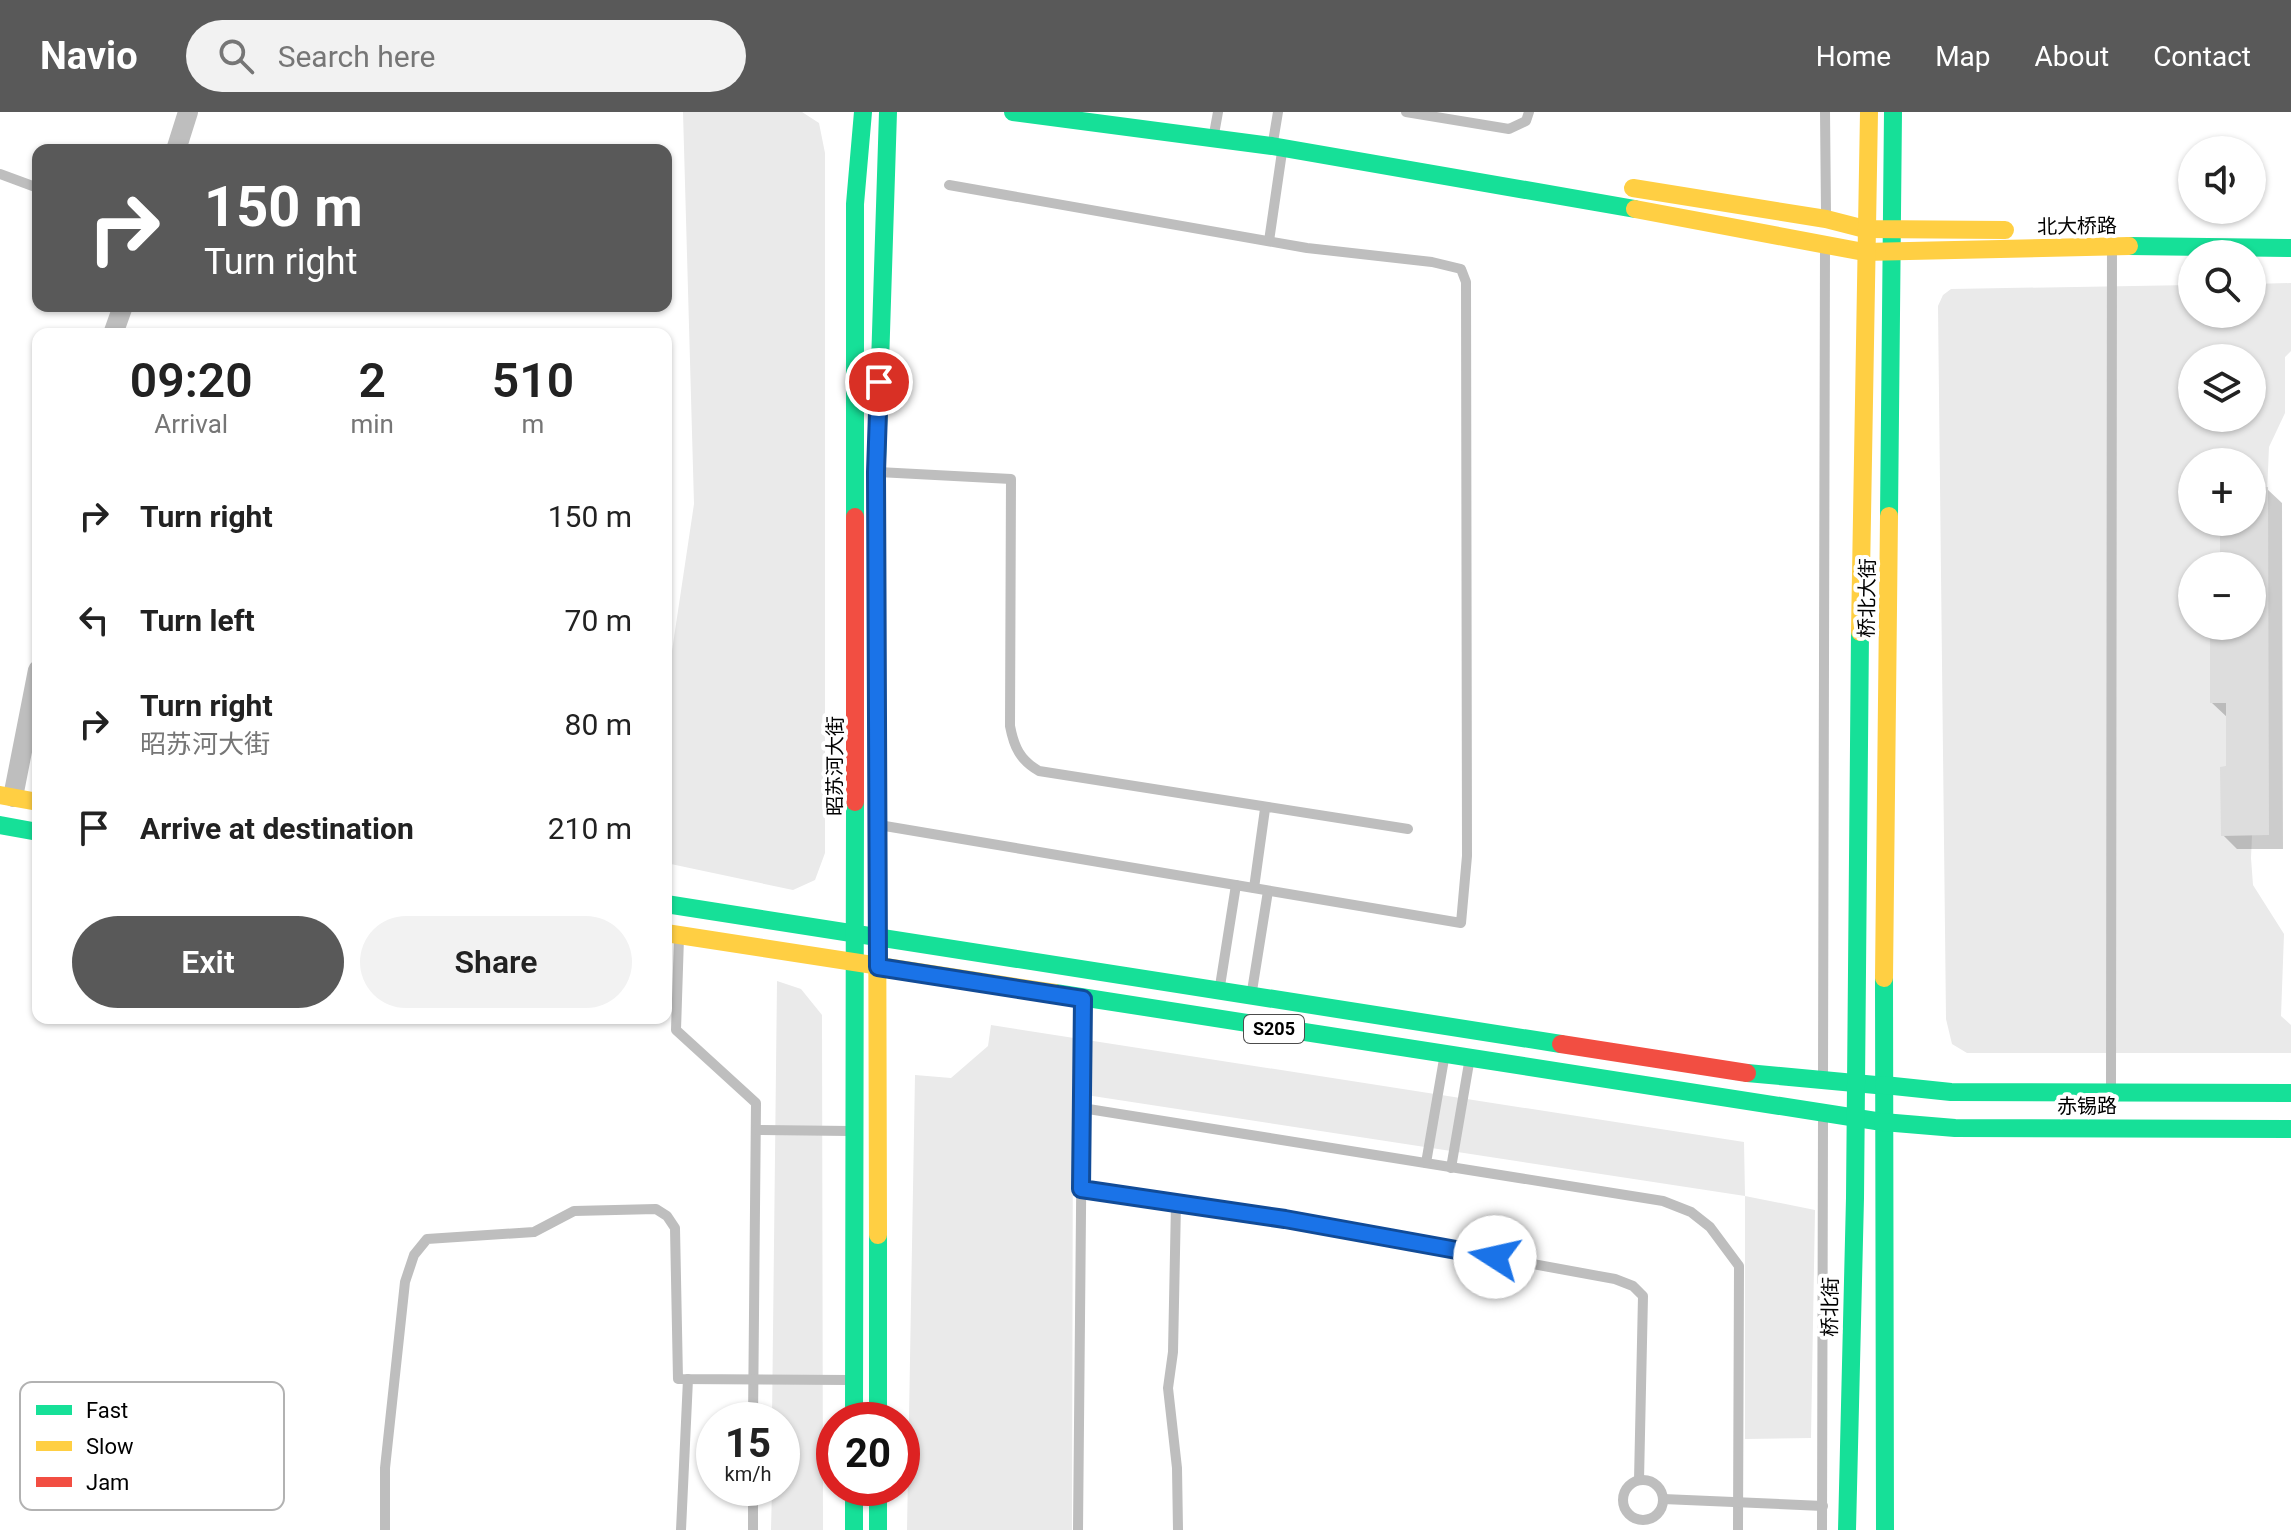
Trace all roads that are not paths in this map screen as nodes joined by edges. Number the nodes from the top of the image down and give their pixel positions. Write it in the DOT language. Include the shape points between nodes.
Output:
graph roads {
  1 [pos="188,112"];
  2 [pos="863,112"];
  3 [pos="888,112"];
  4 [pos="1013,112"];
  5 [pos="1406,112"];
  6 [pos="1529,112"];
  7 [pos="1825,112"];
  8 [pos="1869,112"];
  9 [pos="1893,112"];
  10 [pos="1212,121"];
  11 [pos="1277,134"];
  12 [pos="178,144"];
  13 [pos="1507,167"];
  14 [pos="0,174"];
  15 [pos="949,185"];
  16 [pos="1616,185"];
  17 [pos="32,186"];
  18 [pos="1826,219"];
  19 [pos="1865,229"];
  20 [pos="1892,230"];
  21 [pos="2291,232"];
  22 [pos="2112,238"];
  23 [pos="1269,241"];
  24 [pos="1825,244"];
  25 [pos="2291,248"];
  26 [pos="1864,252"];
  27 [pos="1892,254"];
  28 [pos="876,472"];
  29 [pos="876,503"];
  30 [pos="32,694"];
  31 [pos="6,796"];
  32 [pos="32,801"];
  33 [pos="1265,809"];
  34 [pos="877,817"];
  35 [pos="0,825"];
  36 [pos="1408,829"];
  37 [pos="32,831"];
  38 [pos="1236,885"];
  39 [pos="1254,888"];
  40 [pos="1268,891"];
  41 [pos="672,905"];
  42 [pos="672,934"];
  43 [pos="856,934"];
  44 [pos="878,937"];
  45 [pos="856,963"];
  46 [pos="878,967"];
  47 [pos="1219,991"];
  48 [pos="1251,996"];
  49 [pos="1083,999"];
  50 [pos="1444,1056"];
  51 [pos="1470,1060"];
  52 [pos="1855,1084"];
  53 [pos="1884,1085"];
  54 [pos="2111,1092"];
  55 [pos="2291,1093"];
  56 [pos="1823,1098"];
  57 [pos="1082,1108"];
  58 [pos="1855,1119"];
  59 [pos="1883,1122"];
  60 [pos="2291,1129"];
  61 [pos="756,1130"];
  62 [pos="855,1131"];
  63 [pos="1426,1163"];
  64 [pos="1451,1168"];
  65 [pos="1081,1189"];
  66 [pos="1176,1203"];
  67 [pos="688,1379"];
  68 [pos="754,1380"];
  69 [pos="854,1380"];
  70 [pos="753,1402"];
  71 [pos="854,1402"];
  72 [pos="878,1402"];
  73 [pos="1639,1480"];
  74 [pos="1663,1499"];
  75 [pos="1738,1502"];
  76 [pos="753,1506"];
  77 [pos="854,1506"];
  78 [pos="878,1506"];
  79 [pos="1823,1506"];
  80 [pos="1638,1524"];
  81 [pos="385,1530"];
  82 [pos="681,1530"];
  83 [pos="753,1530"];
  84 [pos="854,1530"];
  85 [pos="878,1530"];
  86 [pos="1078,1530"];
  87 [pos="1178,1530"];
  88 [pos="1738,1530"];
  89 [pos="1822,1530"];
  90 [pos="1847,1530"];
  91 [pos="1885,1530"];
  1 -- 12 [label="street"];
  2 -- 43 [label="main road, 昭苏河大街" via="855,204"];
  3 -- 28 [label="main road"];
  4 -- 10 [label="main road"];
  5 -- 6 [label="lane" via="1509,129 1526,121"];
  7 -- 18 [label="lane"];
  8 -- 19 [label="main road, 桥北大街"];
  9 -- 20 [label="main road, 桥北大街"];
  10 -- 11 [label="main road"];
  11 -- 13 [label="main road"];
  11 -- 23 [label="lane"];
  11 -- 24 [label="main road, 北大桥路"];
  14 -- 17 [label="lane"];
  15 -- 23 [label="lane"];
  16 -- 18 [label="main road, 北大桥路"];
  18 -- 19 [label="main road, 北大桥路"];
  18 -- 24 [label="lane"];
  19 -- 20 [label="main road, 北大桥路"];
  19 -- 26 [label="main road, 桥北大街"];
  20 -- 22 [label="main road, 北大桥路"];
  20 -- 27 [label="main road, 桥北大街"];
  21 -- 22 [label="main road, 北大桥路"];
  22 -- 25 [label="main road, 北大桥路"];
  22 -- 27 [label="main road, 北大桥路"];
  22 -- 54 [label="lane"];
  23 -- 40 [label="lane" via="1461,269 1466,297 1467,856 1461,923"];
  24 -- 26 [label="main road, 北大桥路"];
  24 -- 56 [label="lane"];
  26 -- 27 [label="main road, 北大桥路"];
  26 -- 52 [label="main road, 桥北大街"];
  27 -- 53 [label="main road, 桥北大街"];
  28 -- 29 [label="main road"];
  28 -- 33 [label="lane" via="1011,479 1010,726 1014,747 1028,764 1039,771"];
  30 -- 31 [label="street"];
  31 -- 32 [label="main road"];
  33 -- 36 [label="lane"];
  33 -- 39 [label="lane"];
  34 -- 38 [label="lane"];
  34 -- 44 [label="main road"];
  35 -- 37 [label="main road"];
  38 -- 39 [label="lane"];
  38 -- 47 [label="lane"];
  39 -- 40 [label="lane"];
  40 -- 48 [label="lane"];
  41 -- 43 [label="main road, S205"];
  42 -- 45 [label="main road, S205"];
  42 -- 61 [label="lane" via="676,1030 756,1103"];
  43 -- 44 [label="main road, S205"];
  43 -- 45 [label="main road, 昭苏河大街"];
  44 -- 46 [label="main road"];
  44 -- 47 [label="main road, S205"];
  45 -- 46 [label="main road, S205"];
  45 -- 62 [label="main road, 昭苏河大街"];
  46 -- 49 [label="main road, S205"];
  46 -- 72 [label="main road"];
  47 -- 48 [label="main road, S205"];
  48 -- 56 [label="main road, S205" via="1745,1073"];
  49 -- 50 [label="main road, S205"];
  49 -- 57 [label="lane"];
  50 -- 51 [label="main road, S205"];
  50 -- 63 [label="lane"];
  51 -- 56 [label="main road, S205"];
  51 -- 64 [label="lane"];
  52 -- 53 [label="main road, S205"];
  52 -- 56 [label="main road, S205"];
  52 -- 58 [label="main road, 桥北街"];
  53 -- 54 [label="main road, 赤锡路" via="1951,1092"];
  53 -- 59 [label="main road"];
  54 -- 55 [label="main road, 赤锡路"];
  56 -- 58 [label="main road, S205"];
  56 -- 79 [label="lane"];
  57 -- 63 [label="lane"];
  57 -- 65 [label="lane"];
  58 -- 59 [label="main road, S205"];
  58 -- 90 [label="main road, 桥北街"];
  59 -- 60 [label="main road, 赤锡路" via="1955,1128"];
  59 -- 91 [label="main road"];
  61 -- 62 [label="lane"];
  61 -- 68 [label="lane"];
  62 -- 69 [label="main road, 昭苏河大街"];
  63 -- 64 [label="lane"];
  64 -- 75 [label="lane" via="1663,1201 1710,1227 1739,1266"];
  65 -- 66 [label="lane"];
  65 -- 86 [label="lane"];
  66 -- 73 [label="lane" via="1633,1286 1643,1296"];
  66 -- 87 [label="lane" via="1168,1388"];
  67 -- 68 [label="lane"];
  67 -- 81 [label="lane" via="678,1379 675,1228 656,1209 574,1211 534,1232 427,1239 414,1255 405,1282 385,1468"];
  67 -- 82 [label="lane"];
  68 -- 69 [label="lane"];
  68 -- 70 [label="lane"];
  69 -- 71 [label="main road, 昭苏河大街"];
  73 -- 74 [label="lane" via="1653,1482"];
  73 -- 80 [label="lane" via="1627,1488 1623,1501"];
  74 -- 75 [label="lane"];
  74 -- 80 [label="lane" via="1654,1517"];
  75 -- 79 [label="lane"];
  75 -- 88 [label="lane"];
  76 -- 83 [label="lane"];
  77 -- 84 [label="main road"];
  78 -- 85 [label="main road"];
  79 -- 89 [label="lane"];
}
